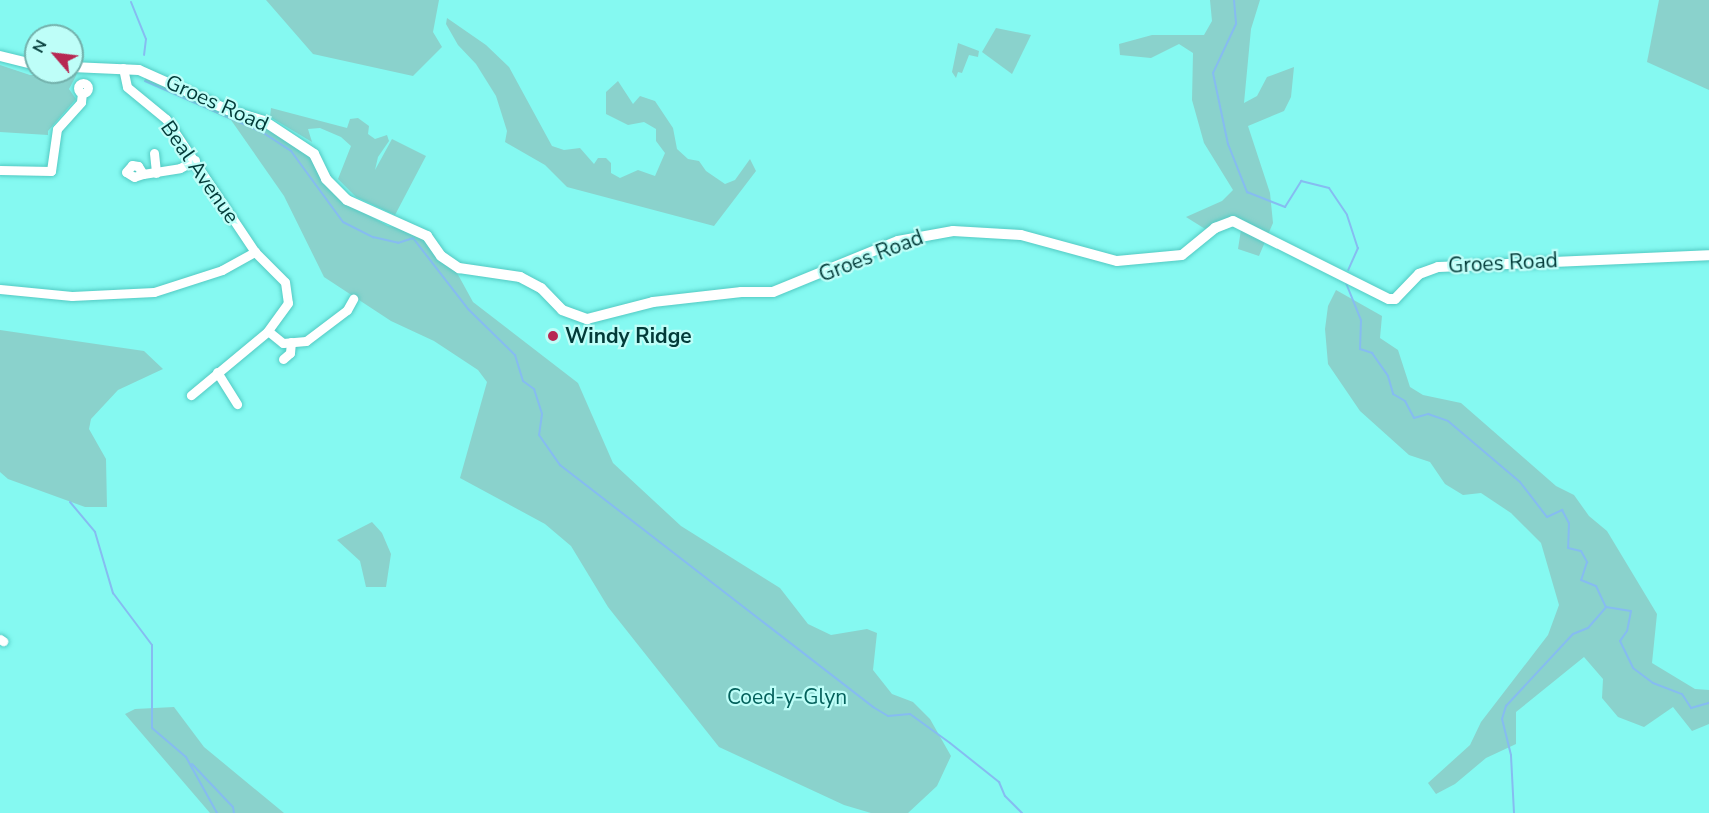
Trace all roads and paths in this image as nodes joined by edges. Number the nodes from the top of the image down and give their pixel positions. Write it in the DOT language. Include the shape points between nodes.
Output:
graph roads {
  1 [pos="0,56"];
  2 [pos="24,62"];
  3 [pos="84,67"];
  4 [pos="123,68"];
  5 [pos="82,93"];
  6 [pos="154,153"];
  7 [pos="195,160"];
  8 [pos="0,170"];
  9 [pos="156,172"];
  10 [pos="143,174"];
  11 [pos="255,252"];
  12 [pos="1709,255"];
  13 [pos="0,289"];
  14 [pos="353,299"];
  15 [pos="268,331"];
  16 [pos="291,342"];
  17 [pos="283,359"];
  18 [pos="217,372"];
  19 [pos="191,395"];
  20 [pos="237,404"];
  1 -- 2 [label="street"];
  3 -- 4 [label="street, Groes Road"];
  4 -- 7 [label="street, Beal Avenue" via="127,87 166,119"];
  4 -- 12 [label="street, Groes Road" via="162,78 228,111 264,121 314,154 326,178 347,200 427,236 441,255 459,268 520,278 541,288 562,310 587,319 653,302 773,292 897,241 953,231 1021,235 1117,261 1182,255 1215,228 1233,221 1389,299 1400,294 1419,274 1438,267"];
  5 -- 8 [label="street" via="81,102 57,129 51,171"];
  6 -- 9 [label="street"];
  7 -- 9 [label="street" via="180,168"];
  7 -- 11 [label="street, Beal Avenue"];
  9 -- 10 [label="street"];
  11 -- 13 [label="street" via="222,270 154,292 72,297"];
  11 -- 15 [label="street, Beal Avenue" via="285,282 288,303"];
  14 -- 16 [label="street" via="333,326 306,340"];
  15 -- 16 [label="street" via="283,344"];
  15 -- 18 [label="street, Beal Avenue"];
  16 -- 17 [label="street" via="290,353"];
  18 -- 19 [label="street, Beal Avenue"];
  18 -- 20 [label="street"];
}
